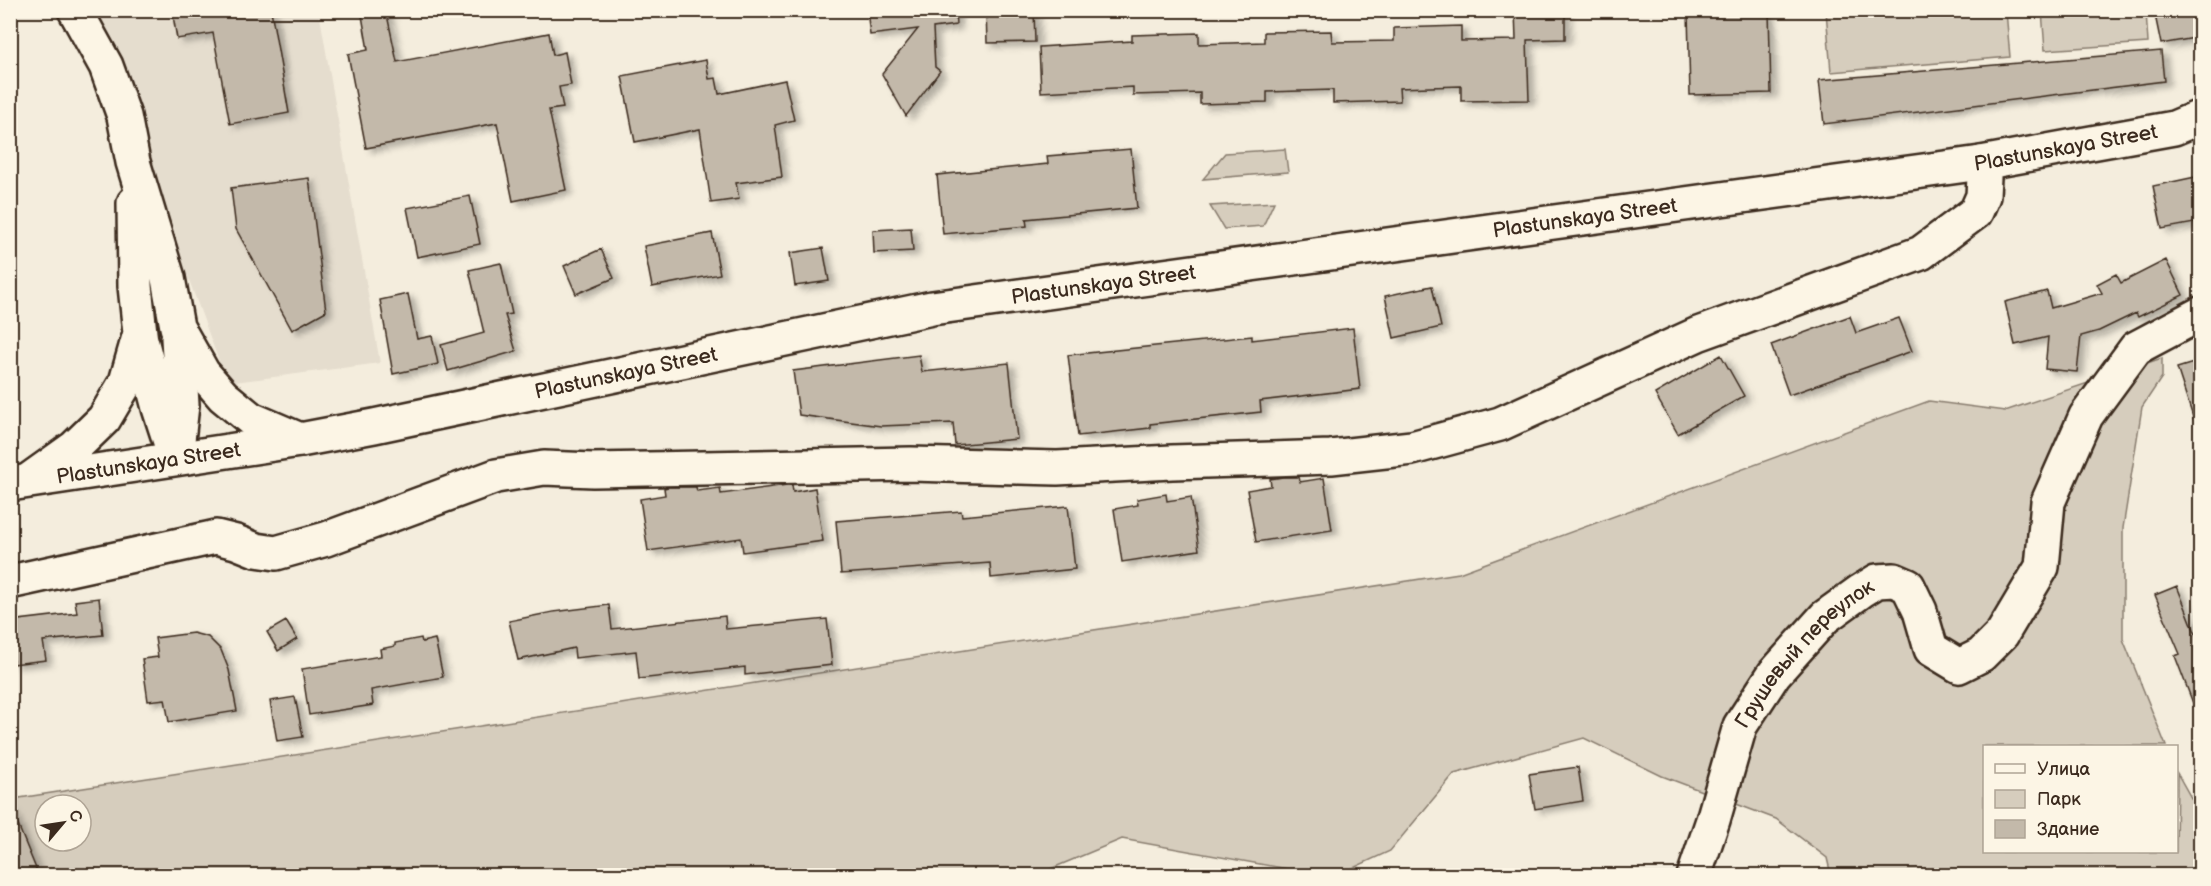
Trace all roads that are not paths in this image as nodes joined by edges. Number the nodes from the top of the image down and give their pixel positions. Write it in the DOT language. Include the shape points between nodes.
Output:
graph roads {
  1 [pos="75,10"];
  2 [pos="2200,117"];
  3 [pos="133,162"];
  4 [pos="1981,163"];
  5 [pos="2200,314"];
  6 [pos="177,327"];
  7 [pos="140,333"];
  8 [pos="300,440"];
  9 [pos="176,458"];
  10 [pos="19,483"];
  11 [pos="10,582"];
  12 [pos="1694,876"];
  1 -- 3 [label="main road" via="106,66 124,116"];
  2 -- 4 [label="main road, Plastunskaya Street" via="2174,128"];
  3 -- 6 [label="main road" via="168,278"];
  3 -- 7 [label="main road" via="135,286"];
  4 -- 8 [label="main road, Plastunskaya Street" via="932,308"];
  4 -- 11 [label="main road" via="1983,196 1976,212 1921,253 1698,334 1500,423 1412,448 1331,457 1057,468 911,464 544,468 496,476 326,539 276,553 216,537"];
  5 -- 12 [label="main road, Грушевый переулок" via="2136,348 2086,416 2048,502 2042,567 2002,634 1981,655 1959,666 1930,649 1920,611 1908,586 1894,580 1877,581 1825,617 1774,674 1740,726"];
  6 -- 8 [label="main road" via="203,373 223,396 251,419"];
  6 -- 9 [label="main road" via="182,405"];
  7 -- 9 [label="main road"];
  7 -- 10 [label="main road" via="126,381 104,419 74,448"];
  8 -- 9 [label="main road, Plastunskaya Street"];
  9 -- 10 [label="main road, Plastunskaya Street"];
}
